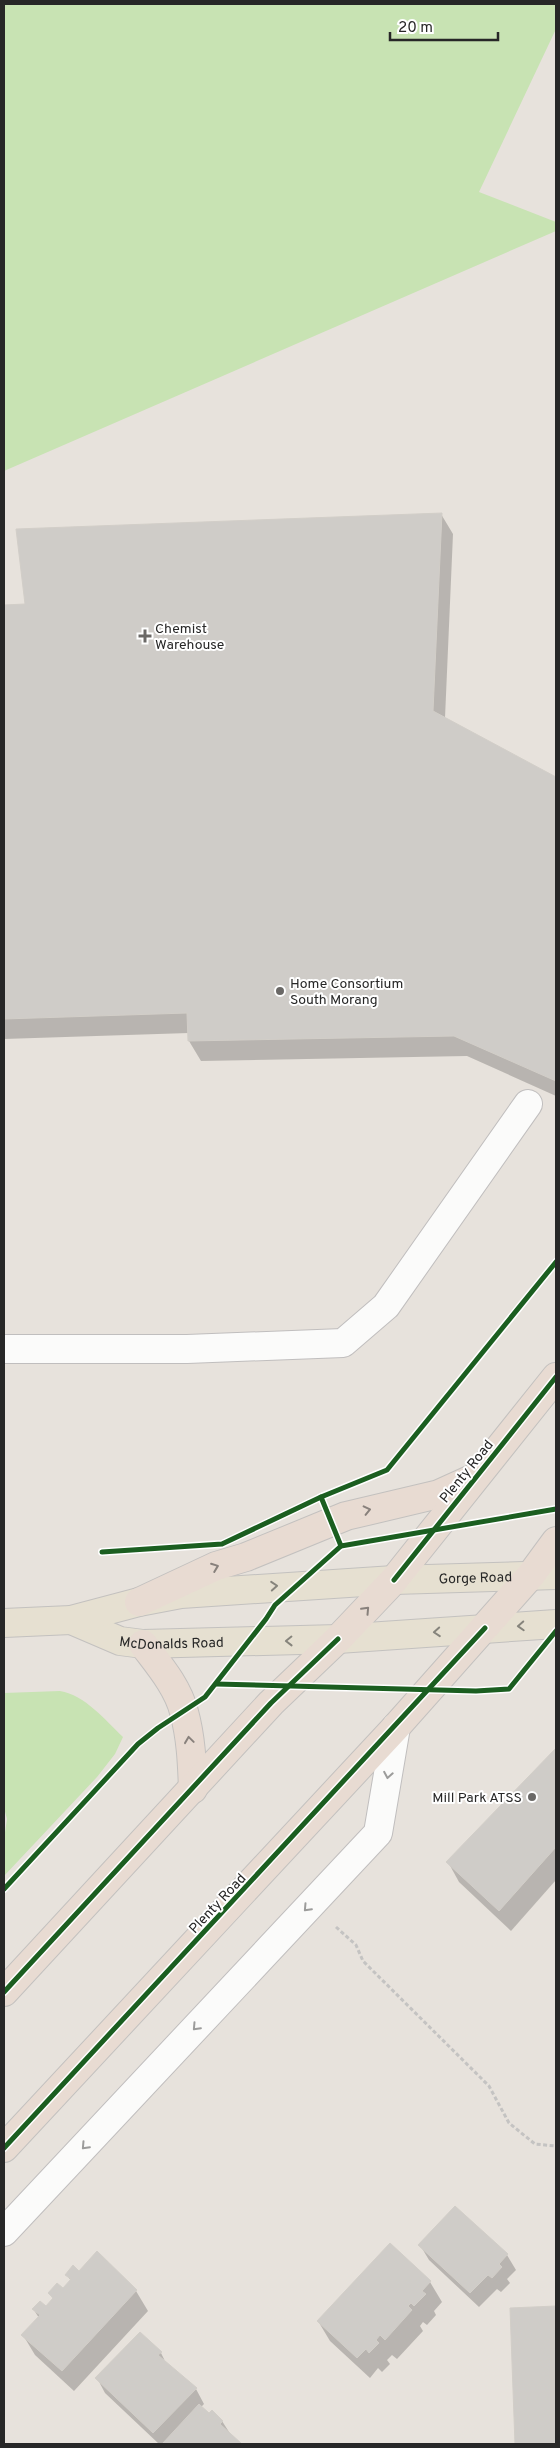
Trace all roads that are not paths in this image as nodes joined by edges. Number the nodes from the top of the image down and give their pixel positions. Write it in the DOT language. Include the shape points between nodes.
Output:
graph roads {
  1 [pos="528,1104"];
  2 [pos="4,1349"];
  3 [pos="556,1377"];
  4 [pos="476,1477"];
  5 [pos="556,1541"];
  6 [pos="544,1575"];
  7 [pos="394,1580"];
  8 [pos="139,1602"];
  9 [pos="71,1620"];
  10 [pos="4,1623"];
  11 [pos="556,1624"];
  12 [pos="486,1628"];
  13 [pos="338,1639"];
  14 [pos="143,1644"];
  15 [pos="396,1727"];
  16 [pos="193,1789"];
  17 [pos="4,1992"];
  18 [pos="4,2148"];
  19 [pos="14,2214"];
  20 [pos="4,2232"];
  1 -- 2 [label="street" via="386,1306 343,1343 196,1349"];
  3 -- 4 [label="highway, Plenty Road"];
  4 -- 7 [label="highway, Plenty Road"];
  8 -- 4 [label="highway, one-way" via="216,1566 246,1557 339,1518 439,1494"];
  5 -- 6 [label="highway, Plenty Road"];
  6 -- 7 [label="main road, Gorge Road"];
  6 -- 12 [label="highway, Plenty Road"];
  8 -- 7 [label="main road, McDonalds Road, one-way" via="191,1593"];
  13 -- 7 [label="highway, Plenty Road, one-way"];
  8 -- 9 [label="main road, McDonalds Road"];
  9 -- 10 [label="main road, McDonalds Road"];
  9 -- 14 [label="main road, McDonalds Road" via="120,1641"];
  11 -- 12 [label="main road, one-way"];
  12 -- 13 [label="main road, McDonalds Road, one-way"];
  12 -- 15 [label="highway, Plenty Road"];
  13 -- 14 [label="main road, McDonalds Road, one-way"];
  13 -- 16 [label="highway, Plenty Road" via="271,1703"];
  16 -- 14 [label="highway, one-way" via="192,1758 184,1711 175,1690"];
  15 -- 18 [label="highway, Plenty Road"];
  15 -- 19 [label="street, one-way" via="378,1833"];
  16 -- 17 [label="highway, Plenty Road"];
  19 -- 20 [label="street"];
}
